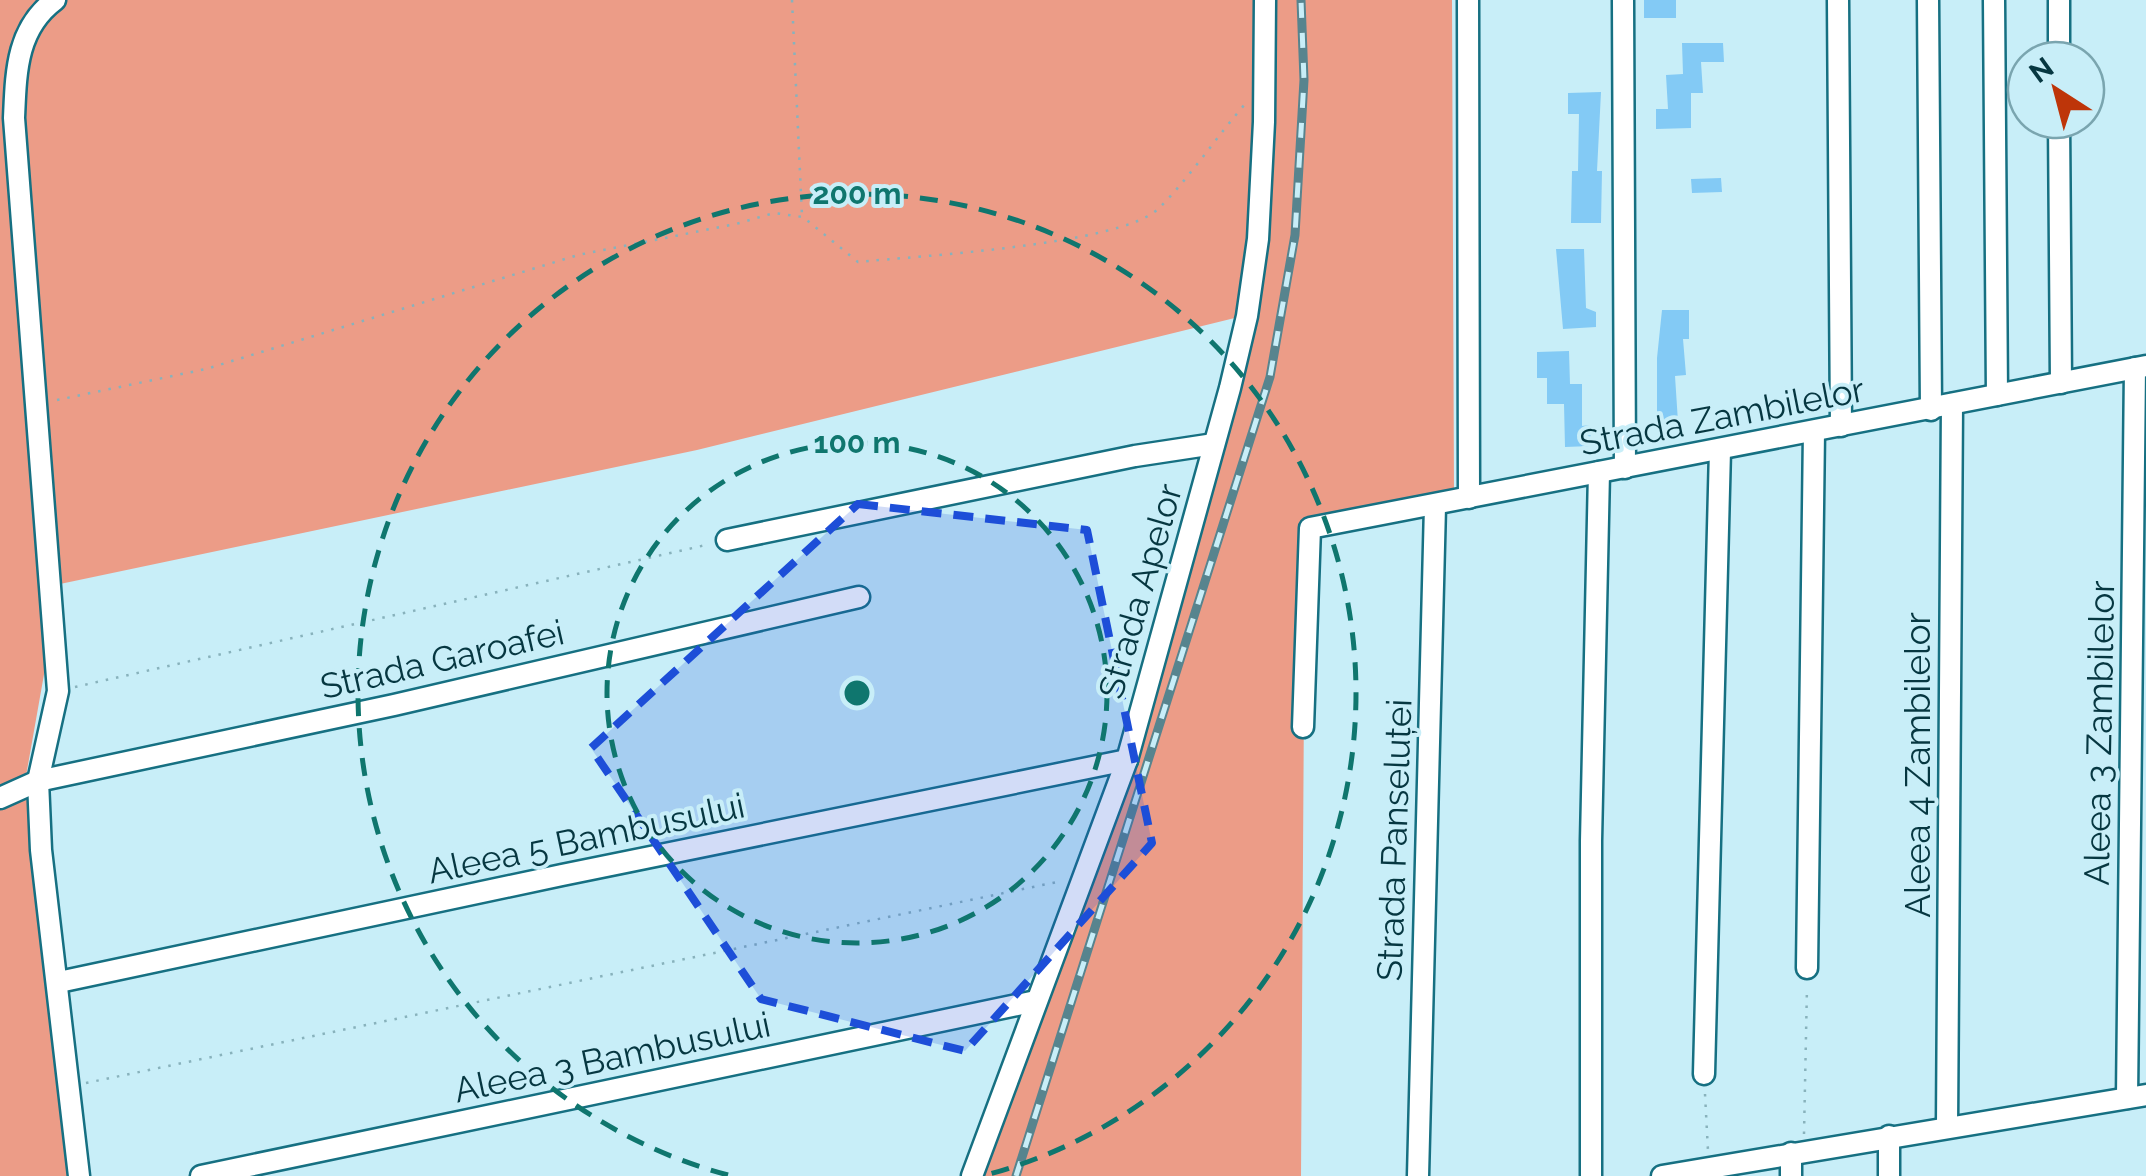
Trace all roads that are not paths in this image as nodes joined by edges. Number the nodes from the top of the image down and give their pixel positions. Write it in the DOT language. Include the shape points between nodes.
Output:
graph roads {
  1 [pos="55,0"];
  2 [pos="1265,0"];
  3 [pos="1468,0"];
  4 [pos="1623,0"];
  5 [pos="1838,0"];
  6 [pos="1928,0"];
  7 [pos="1994,0"];
  8 [pos="2059,0"];
  9 [pos="2059,40"];
  10 [pos="2060,140"];
  11 [pos="2141,367"];
  12 [pos="2061,382"];
  13 [pos="1997,395"];
  14 [pos="1941,407"];
  15 [pos="1842,426"];
  16 [pos="1814,431"];
  17 [pos="1214,444"];
  18 [pos="1720,450"];
  19 [pos="1625,468"];
  20 [pos="1599,472"];
  21 [pos="1468,498"];
  22 [pos="1435,506"];
  23 [pos="728,540"];
  24 [pos="859,597"];
  25 [pos="1302,727"];
  26 [pos="1127,760"];
  27 [pos="38,781"];
  28 [pos="0,798"];
  29 [pos="1807,968"];
  30 [pos="59,982"];
  31 [pos="1036,1001"];
  32 [pos="1704,1074"];
  33 [pos="2137,1096"];
  34 [pos="1947,1126"];
  35 [pos="1888,1136"];
  36 [pos="1797,1152"];
  37 [pos="79,1176"];
  38 [pos="201,1176"];
  39 [pos="972,1176"];
  40 [pos="1418,1176"];
  41 [pos="1591,1176"];
  42 [pos="1662,1176"];
  43 [pos="1791,1176"];
  44 [pos="1888,1176"];
  1 -- 27 [label="street" via="25,32 14,118 58,690"];
  2 -- 17 [label="street, Strada Apelor" via="1258,239 1247,316"];
  3 -- 21 [label="street"];
  4 -- 19 [label="street"];
  5 -- 15 [label="street"];
  6 -- 14 [label="street, Aleea 4 Zambilelor"];
  7 -- 13 [label="street"];
  8 -- 9 [label="street"];
  10 -- 12 [label="street"];
  11 -- 12 [label="street, Strada Zambilelor"];
  11 -- 33 [label="street, Aleea 3 Zambilelor"];
  12 -- 13 [label="street, Strada Zambilelor"];
  13 -- 14 [label="street, Strada Zambilelor"];
  14 -- 15 [label="street, Strada Zambilelor"];
  14 -- 34 [label="street, Aleea 4 Zambilelor"];
  15 -- 16 [label="street, Strada Zambilelor"];
  16 -- 18 [label="street, Strada Zambilelor"];
  16 -- 29 [label="street"];
  17 -- 23 [label="street"];
  17 -- 26 [label="street, Strada Apelor"];
  18 -- 19 [label="street, Strada Zambilelor"];
  18 -- 32 [label="street"];
  19 -- 20 [label="street, Strada Zambilelor"];
  20 -- 21 [label="street, Strada Zambilelor"];
  20 -- 41 [label="street"];
  21 -- 22 [label="street, Strada Zambilelor"];
  22 -- 25 [label="street, Strada Zambilelor" via="1310,528"];
  22 -- 40 [label="street, Strada Panseluței"];
  24 -- 27 [label="street, Strada Garoafei"];
  26 -- 30 [label="street, Aleea 5 Bambusului"];
  26 -- 31 [label="street, Strada Apelor"];
  27 -- 28 [label="street, Strada Garoafei"];
  27 -- 30 [label="street"];
  30 -- 37 [label="street"];
  31 -- 38 [label="street, Aleea 3 Bambusului"];
  31 -- 39 [label="street, Strada Apelor"];
  33 -- 34 [label="street"];
  34 -- 35 [label="street"];
  35 -- 36 [label="street"];
  35 -- 44 [label="street"];
  36 -- 42 [label="street"];
  36 -- 43 [label="street"];
}
